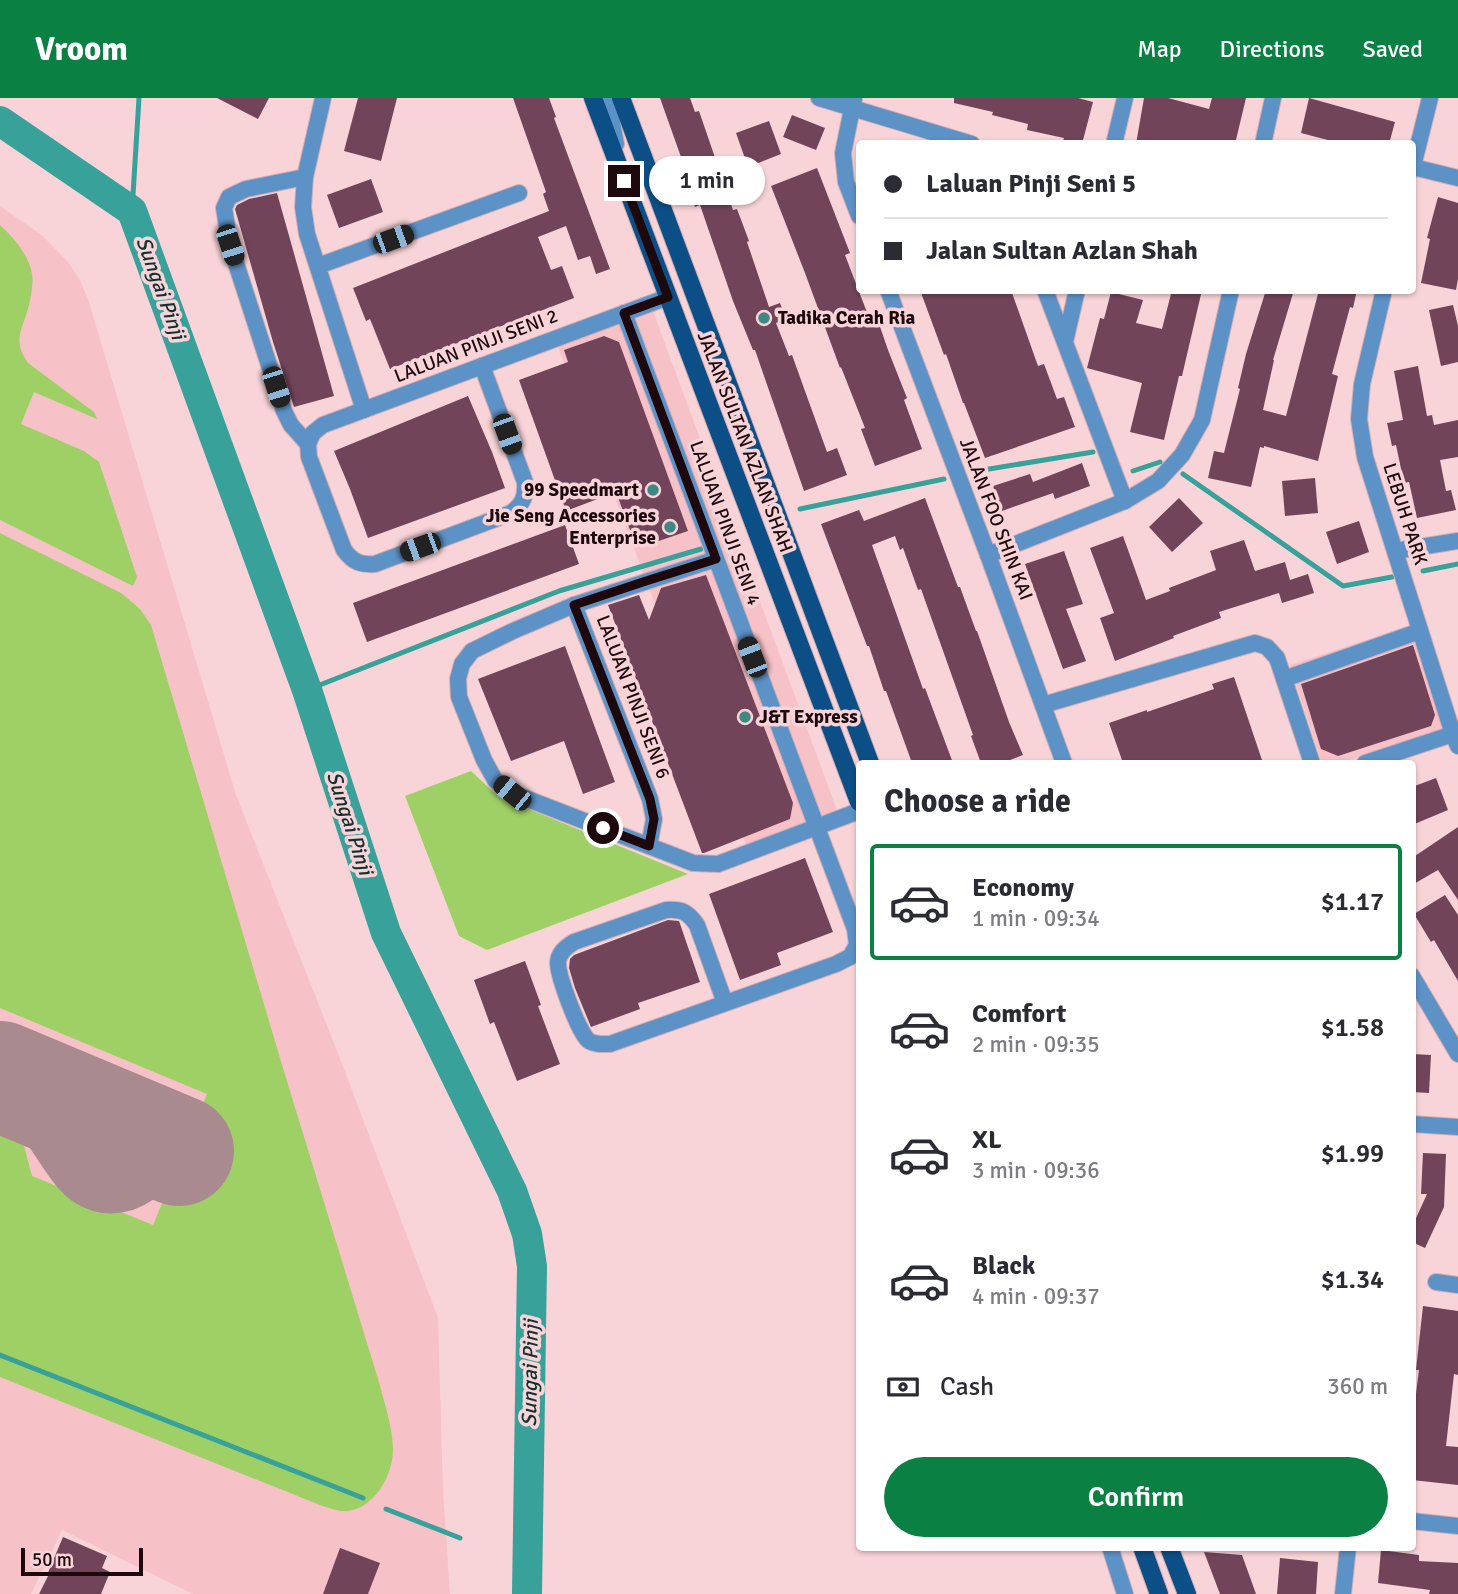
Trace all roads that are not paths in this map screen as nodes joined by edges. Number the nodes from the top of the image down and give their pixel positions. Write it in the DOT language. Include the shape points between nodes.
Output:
graph roads {
  1 [pos="323,98"];
  2 [pos="593,98"];
  3 [pos="605,98"];
  4 [pos="621,98"];
  5 [pos="819,98"];
  6 [pos="1125,98"];
  7 [pos="1273,98"];
  8 [pos="1429,98"];
  9 [pos="854,103"];
  10 [pos="960,140"];
  11 [pos="1115,140"];
  12 [pos="1264,140"];
  13 [pos="1416,156"];
  14 [pos="1416,170"];
  15 [pos="305,177"];
  16 [pos="1458,178"];
  17 [pos="624,181"];
  18 [pos="519,192"];
  19 [pos="856,208"];
  20 [pos="318,266"];
  21 [pos="890,294"];
  22 [pos="1047,294"];
  23 [pos="1076,294"];
  24 [pos="1230,294"];
  25 [pos="1383,294"];
  26 [pos="668,297"];
  27 [pos="624,313"];
  28 [pos="1065,342"];
  29 [pos="482,366"];
  30 [pos="364,410"];
  31 [pos="308,444"];
  32 [pos="1125,501"];
  33 [pos="1458,541"];
  34 [pos="1395,551"];
  35 [pos="988,555"];
  36 [pos="716,559"];
  37 [pos="807,597"];
  38 [pos="574,605"];
  39 [pos="1420,631"];
  40 [pos="1284,678"];
  41 [pos="1043,705"];
  42 [pos="1455,740"];
  43 [pos="869,760"];
  44 [pos="1062,760"];
  45 [pos="1311,760"];
  46 [pos="1376,760"];
  47 [pos="856,762"];
  48 [pos="856,794"];
  49 [pos="856,812"];
  50 [pos="817,827"];
  51 [pos="649,846"];
  52 [pos="856,937"];
  53 [pos="856,947"];
  54 [pos="1416,983"];
  55 [pos="725,1003"];
  56 [pos="1458,1054"];
  57 [pos="1416,1124"];
  58 [pos="1458,1127"];
  59 [pos="1436,1282"];
  60 [pos="1458,1285"];
  61 [pos="1416,1521"];
  62 [pos="1458,1526"];
  63 [pos="1112,1551"];
  64 [pos="1143,1551"];
  65 [pos="1171,1551"];
  66 [pos="1348,1551"];
  67 [pos="1125,1594"];
  68 [pos="1159,1594"];
  69 [pos="1187,1594"];
  70 [pos="1343,1594"];
  1 -- 15 [label="street"];
  2 -- 17 [label="main road, JALAN SULTAN AZLAN SHAH"];
  3 -- 17 [label="street"];
  4 -- 37 [label="main road, JALAN SULTAN AZLAN SHAH"];
  5 -- 9 [label="street"];
  6 -- 11 [label="street"];
  7 -- 12 [label="street"];
  8 -- 13 [label="street"];
  9 -- 10 [label="street"];
  9 -- 19 [label="street" via="843,153 846,182"];
  14 -- 16 [label="street"];
  15 -- 20 [label="street" via="303,207"];
  15 -- 31 [label="street" via="246,189 229,197 223,208 230,245 284,411"];
  17 -- 26 [label="main road, JALAN SULTAN AZLAN SHAH"];
  18 -- 20 [label="street"];
  20 -- 30 [label="street"];
  21 -- 35 [label="street, JALAN FOO SHIN KAI"];
  22 -- 28 [label="street"];
  23 -- 28 [label="street"];
  24 -- 32 [label="street" via="1202,420 1182,455 1158,481"];
  25 -- 34 [label="street, LEBUH PARK" via="1362,384 1359,419 1364,457"];
  26 -- 27 [label="street, LALUAN PINJI SENI 2"];
  26 -- 48 [label="main road, JALAN SULTAN AZLAN SHAH"];
  27 -- 29 [label="street, LALUAN PINJI SENI 2"];
  27 -- 36 [label="street, LALUAN PINJI SENI 4"];
  28 -- 32 [label="street"];
  29 -- 30 [label="street, LALUAN PINJI SENI 2"];
  29 -- 31 [label="street" via="525,482 521,506 510,513 363,565 351,560 344,550"];
  30 -- 31 [label="street, LALUAN PINJI SENI 2" via="323,425"];
  32 -- 35 [label="street"];
  33 -- 34 [label="street"];
  34 -- 39 [label="street, LEBUH PARK"];
  35 -- 41 [label="street, JALAN FOO SHIN KAI"];
  36 -- 38 [label="street"];
  36 -- 50 [label="street, LALUAN PINJI SENI 4"];
  37 -- 43 [label="main road, JALAN SULTAN AZLAN SHAH"];
  37 -- 47 [label="main road" via="839,718"];
  38 -- 51 [label="street, LALUAN PINJI SENI 6" via="650,799 654,819"];
  38 -- 51 [label="street" via="472,651 458,679 460,697 495,780 512,793"];
  39 -- 40 [label="street"];
  39 -- 42 [label="street, LEBUH PARK"];
  40 -- 41 [label="street" via="1277,658 1255,643"];
  40 -- 45 [label="street"];
  41 -- 44 [label="street, JALAN FOO SHIN KAI"];
  42 -- 46 [label="street"];
  49 -- 50 [label="street"];
  50 -- 51 [label="street" via="718,864 693,863"];
  50 -- 52 [label="street, LALUAN PINJI SENI 4"];
  53 -- 55 [label="street, LALUAN PINJI SENI 4" via="850,957 836,964"];
  54 -- 56 [label="street"];
  55 -- 55 [label="street" via="597,1045 579,1029 558,961 563,949 574,942 679,909 690,914 697,925"];
  57 -- 58 [label="street"];
  59 -- 60 [label="street"];
  61 -- 62 [label="street"];
  63 -- 67 [label="street"];
  64 -- 68 [label="main road"];
  65 -- 69 [label="main road"];
  66 -- 70 [label="street"];
}
